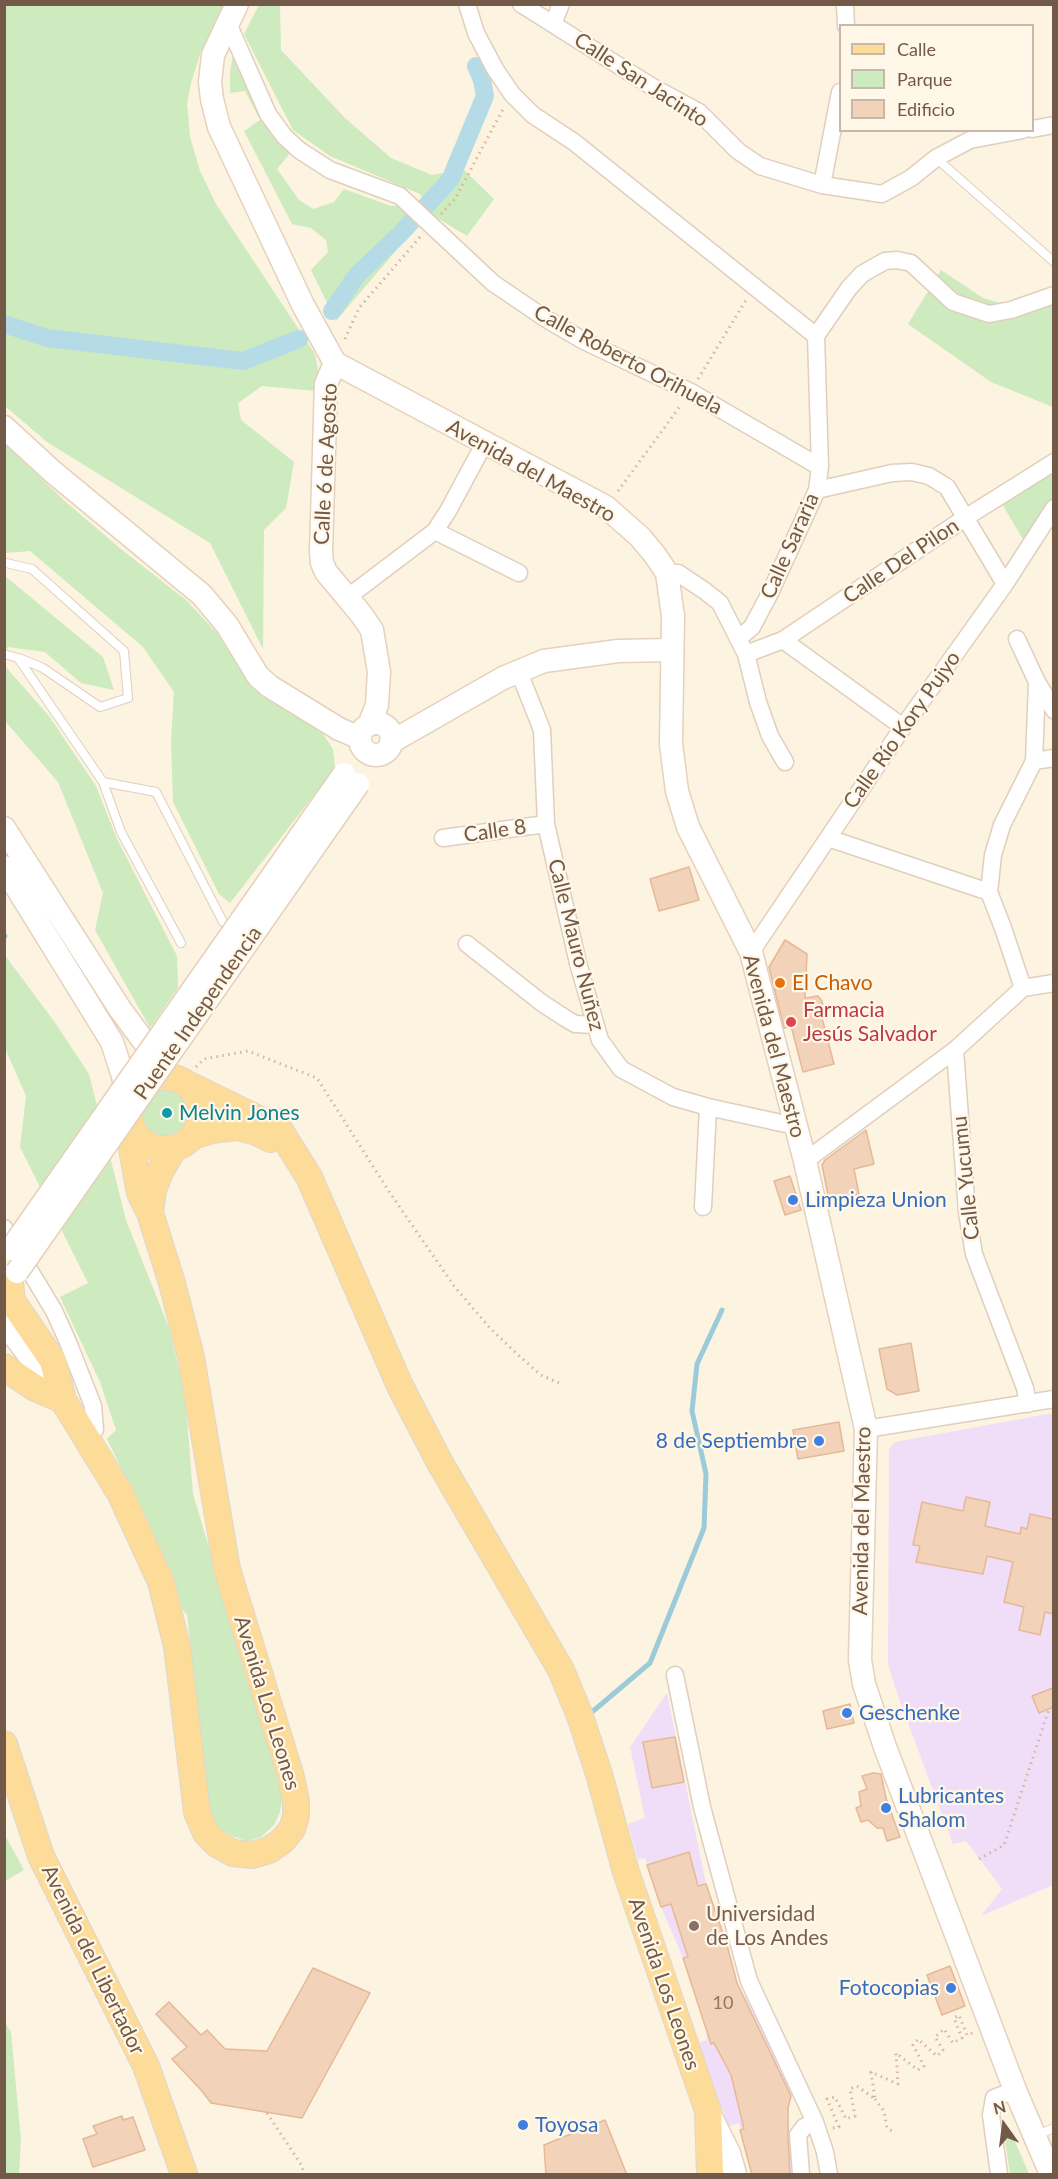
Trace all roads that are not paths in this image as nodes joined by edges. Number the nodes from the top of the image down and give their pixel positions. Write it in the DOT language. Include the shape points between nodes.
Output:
graph roads {
  1 [pos="467,4"];
  2 [pos="521,4"];
  3 [pos="561,4"];
  4 [pos="845,4"];
  5 [pos="232,13"];
  6 [pos="553,24"];
  7 [pos="846,24"];
  8 [pos="839,97"];
  9 [pos="1053,125"];
  10 [pos="1034,129"];
  11 [pos="1012,132"];
  12 [pos="936,158"];
  13 [pos="822,185"];
  14 [pos="1053,261"];
  15 [pos="1053,295"];
  16 [pos="816,336"];
  17 [pos="335,363"];
  18 [pos="4,427"];
  19 [pos="484,444"];
  20 [pos="1053,462"];
  21 [pos="820,467"];
  22 [pos="818,490"];
  23 [pos="1053,508"];
  24 [pos="965,518"];
  25 [pos="435,531"];
  26 [pos="6,563"];
  27 [pos="519,573"];
  28 [pos="667,573"];
  29 [pos="1005,584"];
  30 [pos="348,597"];
  31 [pos="738,639"];
  32 [pos="1017,639"];
  33 [pos="783,640"];
  34 [pos="671,650"];
  35 [pos="4,654"];
  36 [pos="746,654"];
  37 [pos="18,658"];
  38 [pos="519,672"];
  39 [pos="1037,682"];
  40 [pos="1053,710"];
  41 [pos="903,727"];
  42 [pos="363,735"];
  43 [pos="385,748"];
  44 [pos="1053,758"];
  45 [pos="1034,761"];
  46 [pos="785,762"];
  47 [pos="351,779"];
  48 [pos="103,782"];
  49 [pos="546,824"];
  50 [pos="4,828"];
  51 [pos="443,838"];
  52 [pos="828,838"];
  53 [pos="4,867"];
  54 [pos="989,892"];
  55 [pos="224,922"];
  56 [pos="181,943"];
  57 [pos="467,944"];
  58 [pos="752,952"];
  59 [pos="1053,983"];
  60 [pos="1023,988"];
  61 [pos="595,1025"];
  62 [pos="955,1050"];
  63 [pos="180,1080"];
  64 [pos="708,1107"];
  65 [pos="131,1120"];
  66 [pos="795,1126"];
  67 [pos="184,1142"];
  68 [pos="292,1149"];
  69 [pos="805,1161"];
  70 [pos="703,1207"];
  71 [pos="150,1213"];
  72 [pos="8,1262"];
  73 [pos="4,1322"];
  74 [pos="4,1367"];
  75 [pos="1053,1399"];
  76 [pos="63,1400"];
  77 [pos="1028,1404"];
  78 [pos="866,1430"];
  79 [pos="86,1435"];
  80 [pos="675,1675"];
  81 [pos="4,1744"];
  82 [pos="1015,2090"];
  83 [pos="708,2111"];
  84 [pos="815,2122"];
  85 [pos="1044,2132"];
  86 [pos="184,2175"];
  87 [pos="710,2175"];
  88 [pos="735,2175"];
  89 [pos="801,2175"];
  90 [pos="829,2175"];
  91 [pos="999,2175"];
  92 [pos="1051,2175"];
  1 -- 16 [label="street" via="476,33 495,69 512,94 533,114 574,141"];
  2 -- 6 [label="street, Calle San Jacinto"];
  3 -- 6 [label="street"];
  4 -- 7 [label="street"];
  5 -- 17 [label="main road" via="213,55 210,82 219,127 303,305"];
  5 -- 21 [label="street, Calle Roberto Orihuela" via="268,114 299,150 330,170 400,196 493,283 543,317 691,392"];
  6 -- 13 [label="street, Calle San Jacinto" via="699,112 738,151 760,166"];
  8 -- 13 [label="street"];
  9 -- 10 [label="street"];
  11 -- 12 [label="street, Calle San Jacinto" via="970,140"];
  12 -- 13 [label="street, Calle San Jacinto" via="882,194"];
  12 -- 14 [label="lane"];
  15 -- 16 [label="street" via="989,314 953,302 911,263 885,261 862,274 849,288"];
  16 -- 21 [label="street, Calle Sararia"];
  17 -- 19 [label="main road, Avenida del Maestro"];
  17 -- 30 [label="main road, Calle 6 de Agosto" via="326,384 321,551 326,572"];
  18 -- 42 [label="main road" via="52,472 202,595 227,625 258,676 339,729"];
  19 -- 25 [label="street"];
  19 -- 28 [label="main road, Avenida del Maestro" via="606,507 640,537"];
  20 -- 24 [label="street, Calle Del Pilon"];
  21 -- 22 [label="street, Calle Sararia"];
  22 -- 24 [label="street" via="912,472 929,476 947,488"];
  22 -- 31 [label="street, Calle Sararia" via="771,593 752,627"];
  23 -- 29 [label="street, Calle Río Kory Pujyo"];
  24 -- 29 [label="street"];
  24 -- 33 [label="street, Calle Del Pilon"];
  25 -- 27 [label="street"];
  25 -- 30 [label="street"];
  26 -- 37 [label="lane" via="32,569 124,651 128,698 100,707 43,668"];
  28 -- 31 [label="street" via="678,573 720,603"];
  28 -- 34 [label="main road, Avenida del Maestro" via="673,616"];
  29 -- 41 [label="street, Calle Río Kory Pujyo"];
  30 -- 42 [label="main road, Calle 6 de Agosto" via="372,630 379,672 377,705"];
  31 -- 36 [label="street"];
  32 -- 39 [label="street"];
  33 -- 36 [label="street, Calle Del Pilon"];
  33 -- 41 [label="street"];
  34 -- 38 [label="main road" via="572,655"];
  34 -- 58 [label="main road, Avenida del Maestro" via="671,744 677,791 688,827"];
  35 -- 37 [label="lane"];
  36 -- 46 [label="street" via="770,736"];
  37 -- 48 [label="lane"];
  38 -- 43 [label="main road"];
  38 -- 49 [label="street, Calle Mauro Nuñez" via="542,730"];
  39 -- 40 [label="street"];
  39 -- 45 [label="street"];
  41 -- 52 [label="street, Calle Río Kory Pujyo"];
  42 -- 43 [label="main road" via="365,751 375,755"];
  42 -- 47 [label="main road, Puente Independencia"];
  43 -- 47 [label="main road, Puente Independencia"];
  44 -- 45 [label="street"];
  45 -- 54 [label="street" via="1002,825 993,855"];
  47 -- 72 [label="main road, Puente Independencia, bridge"];
  48 -- 55 [label="lane" via="156,792"];
  48 -- 56 [label="lane" via="121,832"];
  49 -- 51 [label="street, Calle 8"];
  49 -- 61 [label="street, Calle Mauro Nuñez"];
  50 -- 63 [label="main road" via="120,1008"];
  52 -- 54 [label="street"];
  52 -- 58 [label="street, Calle Río Kory Pujyo"];
  53 -- 65 [label="main road" via="112,1042"];
  54 -- 60 [label="street"];
  57 -- 61 [label="street" via="565,1018 575,1024"];
  58 -- 66 [label="main road, Avenida del Maestro"];
  59 -- 60 [label="street"];
  60 -- 62 [label="street"];
  61 -- 64 [label="street, Calle Mauro Nuñez" via="600,1040 621,1069 673,1097"];
  62 -- 69 [label="street"];
  62 -- 77 [label="street, Calle Yucumu" via="967,1212 974,1254"];
  63 -- 65 [label="main road" via="151,1080 142,1085 136,1092"];
  63 -- 67 [label="main road" via="196,1094 201,1105 201,1118"];
  63 -- 68 [label="main road, Avenida Los Leones" via="279,1129"];
  64 -- 66 [label="street, Calle Mauro Nuñez"];
  64 -- 70 [label="street"];
  65 -- 67 [label="main road" via="141,1140 150,1146 162,1149"];
  65 -- 71 [label="main road, Avenida Los Leones" via="140,1193"];
  66 -- 69 [label="main road, Avenida del Maestro"];
  67 -- 68 [label="main road" via="212,1130 236,1127 257,1132"];
  67 -- 71 [label="main road, Avenida Los Leones" via="160,1172"];
  68 -- 83 [label="main road, Avenida Los Leones" via="309,1177 400,1386 435,1454 561,1670 580,1716 626,1872"];
  69 -- 78 [label="main road, Avenida del Maestro"];
  71 -- 79 [label="main road, Avenida Los Leones" via="191,1357 228,1569 296,1801 292,1829 269,1850 252,1855 233,1853 206,1833 197,1812 177,1646 161,1582 120,1493"];
  72 -- 76 [label="main road" via="10,1293 17,1310 53,1362"];
  72 -- 79 [label="street" via="54,1311 93,1407 95,1429"];
  73 -- 76 [label="main road, Avenida Los Leones"];
  74 -- 76 [label="main road" via="35,1388"];
  75 -- 77 [label="street"];
  76 -- 79 [label="main road, Avenida Los Leones"];
  77 -- 78 [label="street"];
  78 -- 82 [label="main road, Avenida del Maestro" via="860,1660 864,1684"];
  80 -- 84 [label="street" via="702,1807 749,1981"];
  81 -- 86 [label="main road, Avenida del Libertador" via="41,1856 146,2066"];
  82 -- 85 [label="main road, Avenida del Maestro"];
  82 -- 91 [label="street" via="994,2098 991,2115"];
  83 -- 87 [label="main road, Avenida Los Leones"];
  83 -- 88 [label="main road" via="729,2153"];
  84 -- 89 [label="street" via="798,2135"];
  84 -- 90 [label="street"];
  85 -- 92 [label="main road, Avenida del Maestro"];
}
